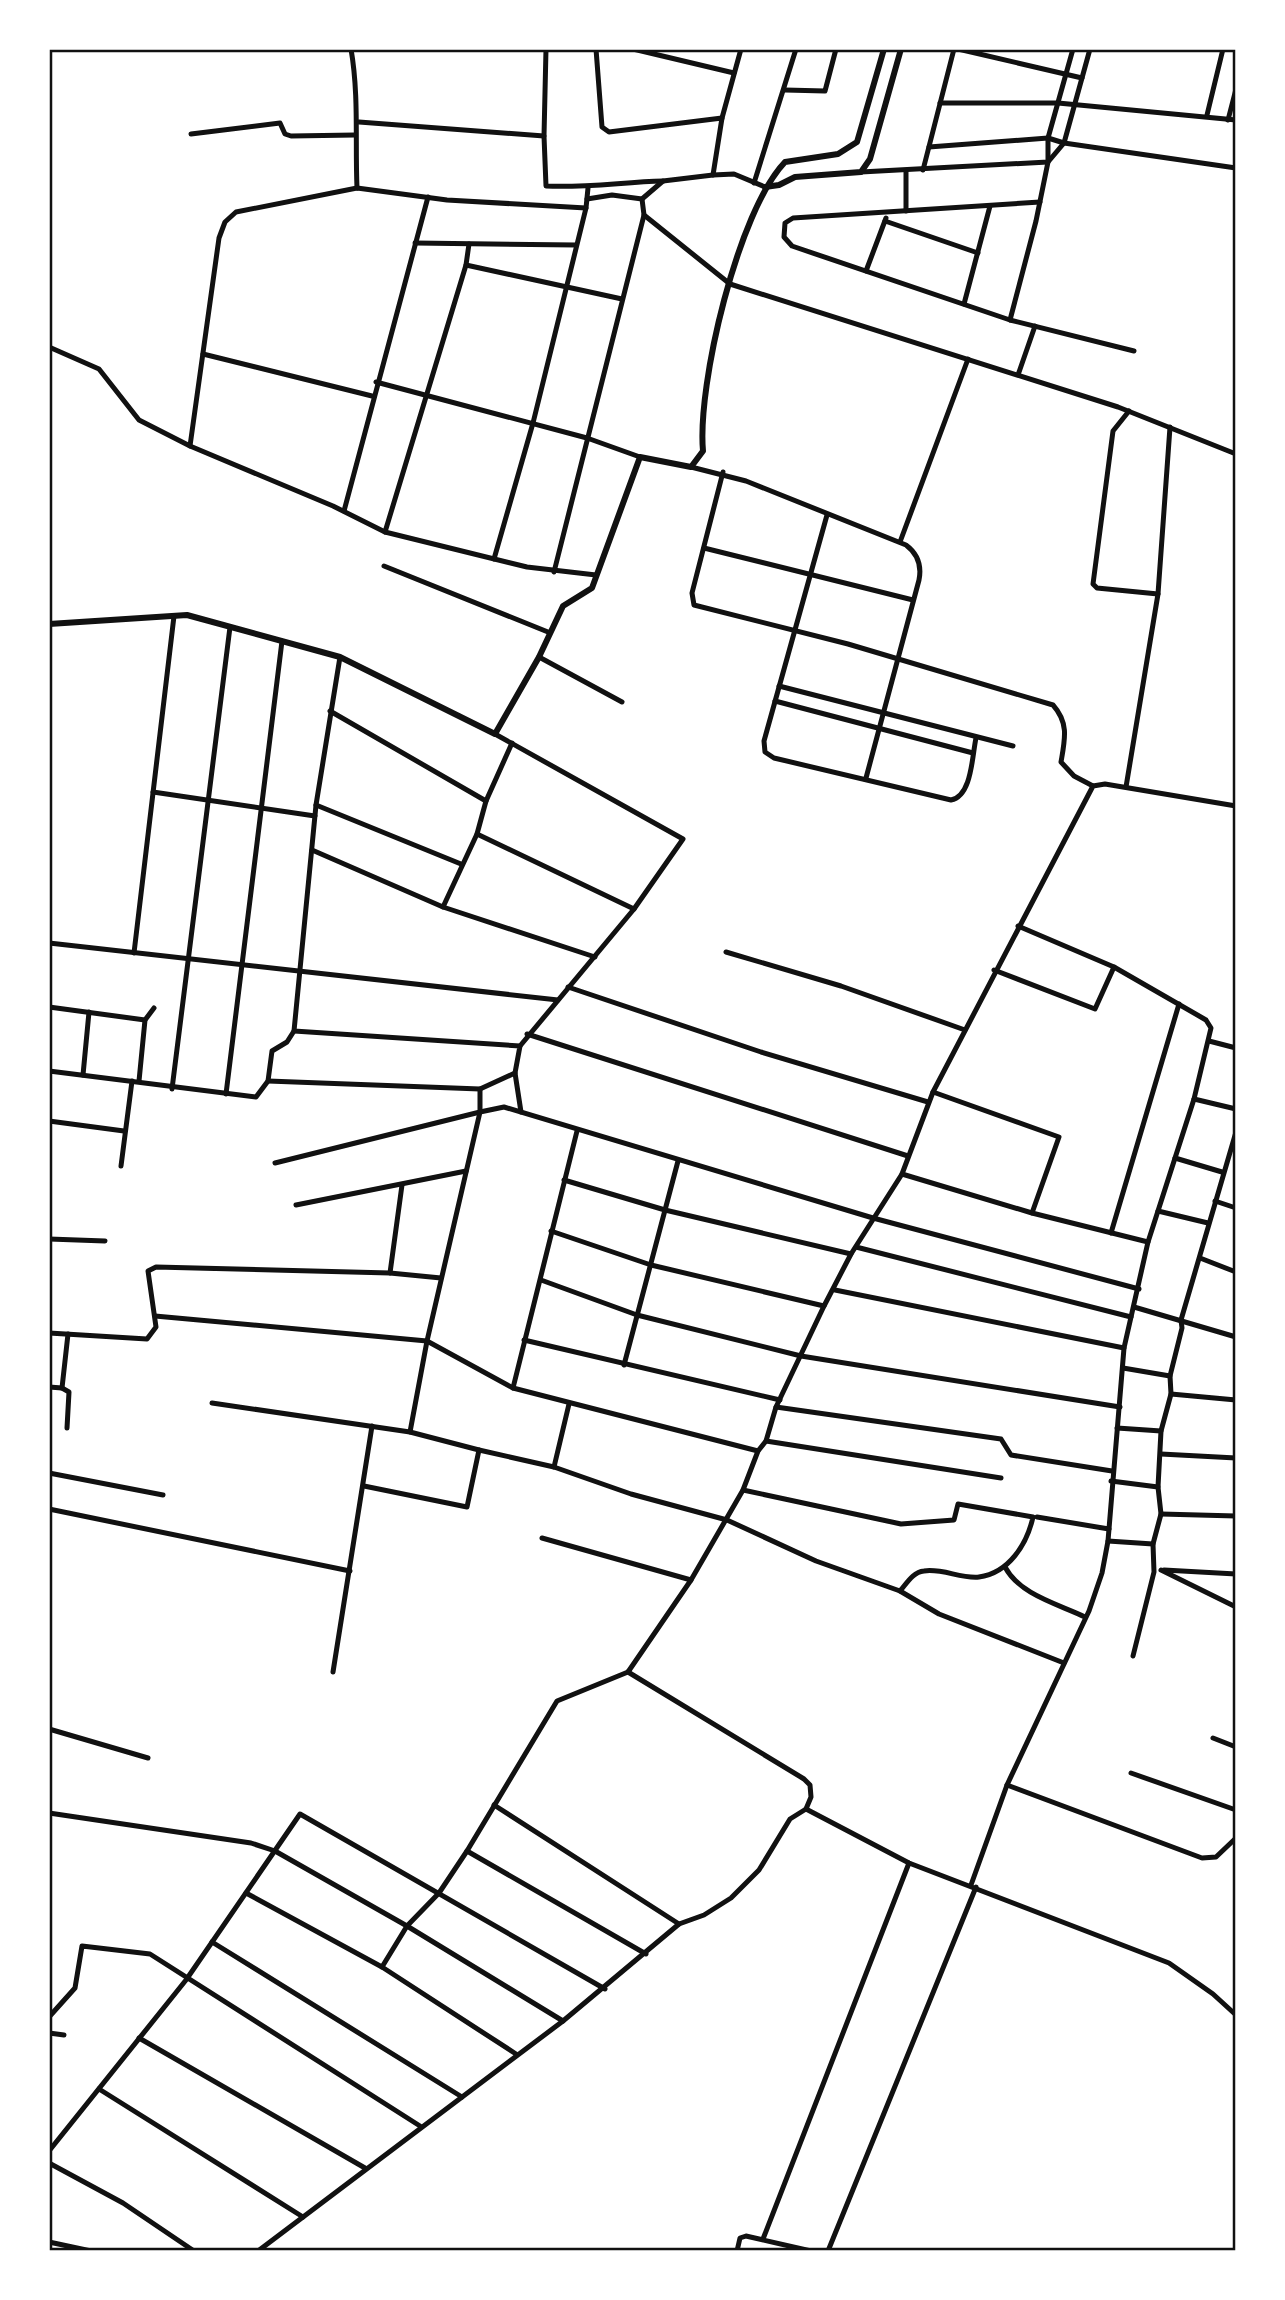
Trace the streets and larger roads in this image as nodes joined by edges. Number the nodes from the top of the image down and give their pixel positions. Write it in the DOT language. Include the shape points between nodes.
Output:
graph roads {
  1 [pos="351,49"];
  2 [pos="546,49"];
  3 [pos="596,49"];
  4 [pos="633,49"];
  5 [pos="741,49"];
  6 [pos="796,49"];
  7 [pos="836,49"];
  8 [pos="884,49"];
  9 [pos="901,49"];
  10 [pos="956,49"];
  11 [pos="1073,49"];
  12 [pos="1090,49"];
  13 [pos="1223,49"];
  14 [pos="734,73"];
  15 [pos="1066,73"];
  16 [pos="1082,78"];
  17 [pos="1236,89"];
  18 [pos="785,90"];
  19 [pos="940,103"];
  20 [pos="1058,103"];
  21 [pos="1074,105"];
  22 [pos="1207,116"];
  23 [pos="722,118"];
  24 [pos="1228,120"];
  25 [pos="1236,120"];
  26 [pos="359,122"];
  27 [pos="191,134"];
  28 [pos="355,135"];
  29 [pos="544,136"];
  30 [pos="1048,138"];
  31 [pos="1064,144"];
  32 [pos="929,147"];
  33 [pos="1048,163"];
  34 [pos="1236,167"];
  35 [pos="923,170"];
  36 [pos="906,171"];
  37 [pos="861,172"];
  38 [pos="713,175"];
  39 [pos="663,181"];
  40 [pos="754,183"];
  41 [pos="765,187"];
  42 [pos="357,188"];
  43 [pos="588,188"];
  44 [pos="428,197"];
  45 [pos="642,199"];
  46 [pos="587,200"];
  47 [pos="1040,202"];
  48 [pos="990,206"];
  49 [pos="586,208"];
  50 [pos="906,211"];
  51 [pos="889,212"];
  52 [pos="644,215"];
  53 [pos="885,221"];
  54 [pos="415,243"];
  55 [pos="469,244"];
  56 [pos="576,245"];
  57 [pos="978,253"];
  58 [pos="466,265"];
  59 [pos="866,271"];
  60 [pos="730,284"];
  61 [pos="566,287"];
  62 [pos="622,299"];
  63 [pos="964,304"];
  64 [pos="1010,320"];
  65 [pos="1035,326"];
  66 [pos="49,347"];
  67 [pos="1134,351"];
  68 [pos="203,354"];
  69 [pos="968,359"];
  70 [pos="1018,375"];
  71 [pos="376,382"];
  72 [pos="372,396"];
  73 [pos="429,397"];
  74 [pos="1129,411"];
  75 [pos="533,423"];
  76 [pos="1170,427"];
  77 [pos="586,438"];
  78 [pos="190,446"];
  79 [pos="1236,454"];
  80 [pos="640,457"];
  81 [pos="691,467"];
  82 [pos="723,472"];
  83 [pos="344,511"];
  84 [pos="827,515"];
  85 [pos="385,532"];
  86 [pos="900,542"];
  87 [pos="704,548"];
  88 [pos="494,559"];
  89 [pos="383,566"];
  90 [pos="554,572"];
  91 [pos="810,574"];
  92 [pos="596,575"];
  93 [pos="1158,594"];
  94 [pos="913,600"];
  95 [pos="174,616"];
  96 [pos="49,624"];
  97 [pos="230,627"];
  98 [pos="794,630"];
  99 [pos="548,632"];
  100 [pos="282,641"];
  101 [pos="340,657"];
  102 [pos="539,657"];
  103 [pos="898,659"];
  104 [pos="779,686"];
  105 [pos="775,701"];
  106 [pos="622,702"];
  107 [pos="330,711"];
  108 [pos="884,714"];
  109 [pos="880,729"];
  110 [pos="495,734"];
  111 [pos="976,738"];
  112 [pos="512,743"];
  113 [pos="1013,746"];
  114 [pos="973,753"];
  115 [pos="866,778"];
  116 [pos="1093,786"];
  117 [pos="1126,787"];
  118 [pos="153,792"];
  119 [pos="208,801"];
  120 [pos="486,801"];
  121 [pos="316,805"];
  122 [pos="1236,806"];
  123 [pos="262,808"];
  124 [pos="315,816"];
  125 [pos="477,834"];
  126 [pos="312,850"];
  127 [pos="461,863"];
  128 [pos="443,907"];
  129 [pos="634,909"];
  130 [pos="1018,926"];
  131 [pos="49,943"];
  132 [pos="726,952"];
  133 [pos="134,953"];
  134 [pos="595,957"];
  135 [pos="189,958"];
  136 [pos="243,965"];
  137 [pos="1114,967"];
  138 [pos="994,970"];
  139 [pos="299,973"];
  140 [pos="568,987"];
  141 [pos="558,1000"];
  142 [pos="1179,1004"];
  143 [pos="49,1007"];
  144 [pos="154,1008"];
  145 [pos="89,1012"];
  146 [pos="145,1020"];
  147 [pos="965,1030"];
  148 [pos="293,1031"];
  149 [pos="527,1034"];
  150 [pos="1209,1041"];
  151 [pos="520,1046"];
  152 [pos="1236,1048"];
  153 [pos="49,1071"];
  154 [pos="515,1073"];
  155 [pos="83,1075"];
  156 [pos="135,1081"];
  157 [pos="268,1081"];
  158 [pos="172,1089"];
  159 [pos="480,1089"];
  160 [pos="933,1091"];
  161 [pos="226,1094"];
  162 [pos="1194,1098"];
  163 [pos="928,1102"];
  164 [pos="1236,1109"];
  165 [pos="480,1112"];
  166 [pos="521,1112"];
  167 [pos="49,1121"];
  168 [pos="124,1131"];
  169 [pos="577,1131"];
  170 [pos="1236,1132"];
  171 [pos="1234,1147"];
  172 [pos="908,1156"];
  173 [pos="1175,1158"];
  174 [pos="678,1161"];
  175 [pos="275,1163"];
  176 [pos="121,1166"];
  177 [pos="466,1171"];
  178 [pos="1222,1172"];
  179 [pos="902,1174"];
  180 [pos="564,1180"];
  181 [pos="402,1185"];
  182 [pos="1215,1201"];
  183 [pos="296,1205"];
  184 [pos="1236,1208"];
  185 [pos="665,1210"];
  186 [pos="1158,1211"];
  187 [pos="1032,1213"];
  188 [pos="873,1218"];
  189 [pos="1208,1223"];
  190 [pos="551,1231"];
  191 [pos="1111,1233"];
  192 [pos="49,1239"];
  193 [pos="105,1241"];
  194 [pos="1148,1242"];
  195 [pos="856,1247"];
  196 [pos="851,1254"];
  197 [pos="1200,1258"];
  198 [pos="651,1265"];
  199 [pos="1236,1272"];
  200 [pos="390,1273"];
  201 [pos="441,1278"];
  202 [pos="541,1280"];
  203 [pos="1139,1289"];
  204 [pos="835,1290"];
  205 [pos="824,1306"];
  206 [pos="1134,1307"];
  207 [pos="638,1315"];
  208 [pos="155,1316"];
  209 [pos="1131,1317"];
  210 [pos="1181,1320"];
  211 [pos="49,1333"];
  212 [pos="68,1334"];
  213 [pos="1236,1337"];
  214 [pos="524,1340"];
  215 [pos="427,1341"];
  216 [pos="1124,1348"];
  217 [pos="801,1356"];
  218 [pos="624,1365"];
  219 [pos="1123,1368"];
  220 [pos="1170,1376"];
  221 [pos="49,1387"];
  222 [pos="62,1388"];
  223 [pos="513,1388"];
  224 [pos="1171,1394"];
  225 [pos="780,1399"];
  226 [pos="1236,1400"];
  227 [pos="212,1403"];
  228 [pos="569,1404"];
  229 [pos="776,1407"];
  230 [pos="1120,1407"];
  231 [pos="372,1426"];
  232 [pos="67,1428"];
  233 [pos="1117,1428"];
  234 [pos="1161,1431"];
  235 [pos="410,1432"];
  236 [pos="766,1441"];
  237 [pos="479,1450"];
  238 [pos="758,1451"];
  239 [pos="1161,1454"];
  240 [pos="1236,1458"];
  241 [pos="554,1467"];
  242 [pos="1112,1471"];
  243 [pos="49,1473"];
  244 [pos="1001,1478"];
  245 [pos="1111,1480"];
  246 [pos="364,1486"];
  247 [pos="1158,1487"];
  248 [pos="743,1490"];
  249 [pos="163,1495"];
  250 [pos="49,1509"];
  251 [pos="1161,1514"];
  252 [pos="1236,1516"];
  253 [pos="1037,1517"];
  254 [pos="727,1520"];
  255 [pos="1109,1529"];
  256 [pos="542,1538"];
  257 [pos="1108,1541"];
  258 [pos="1153,1544"];
  259 [pos="1005,1567"];
  260 [pos="1158,1571"];
  261 [pos="350,1572"];
  262 [pos="1236,1574"];
  263 [pos="691,1580"];
  264 [pos="900,1591"];
  265 [pos="1236,1606"];
  266 [pos="1086,1618"];
  267 [pos="1133,1656"];
  268 [pos="1064,1663"];
  269 [pos="333,1672"];
  270 [pos="628,1672"];
  271 [pos="49,1729"];
  272 [pos="1213,1738"];
  273 [pos="1236,1747"];
  274 [pos="148,1758"];
  275 [pos="1131,1773"];
  276 [pos="1007,1785"];
  277 [pos="494,1805"];
  278 [pos="806,1809"];
  279 [pos="1236,1810"];
  280 [pos="49,1813"];
  281 [pos="1236,1838"];
  282 [pos="275,1851"];
  283 [pos="467,1851"];
  284 [pos="909,1863"];
  285 [pos="973,1886"];
  286 [pos="439,1892"];
  287 [pos="246,1893"];
  288 [pos="679,1924"];
  289 [pos="407,1926"];
  290 [pos="212,1942"];
  291 [pos="646,1954"];
  292 [pos="382,1967"];
  293 [pos="186,1980"];
  294 [pos="605,1989"];
  295 [pos="1236,2015"];
  296 [pos="49,2017"];
  297 [pos="564,2021"];
  298 [pos="49,2033"];
  299 [pos="64,2035"];
  300 [pos="139,2038"];
  301 [pos="516,2054"];
  302 [pos="99,2089"];
  303 [pos="463,2097"];
  304 [pos="420,2126"];
  305 [pos="49,2151"];
  306 [pos="49,2163"];
  307 [pos="365,2168"];
  308 [pos="303,2217"];
  309 [pos="763,2239"];
  310 [pos="49,2242"];
  311 [pos="91,2251"];
  312 [pos="194,2251"];
  313 [pos="258,2251"];
  314 [pos="737,2251"];
  315 [pos="811,2251"];
  316 [pos="828,2251"];
  1 -- 26 [label="street"];
  2 -- 29 [label="street"];
  3 -- 23 [label="street" via="602,127 609,132"];
  4 -- 14 [label="street"];
  5 -- 14 [label="street"];
  6 -- 18 [label="street"];
  7 -- 18 [label="street" via="825,92"];
  8 -- 41 [label="street" via="857,142 838,154 785,162"];
  9 -- 37 [label="street" via="870,159"];
  10 -- 15 [label="street"];
  10 -- 19 [label="street"];
  11 -- 15 [label="street"];
  12 -- 16 [label="street"];
  13 -- 22 [label="street"];
  14 -- 23 [label="street"];
  15 -- 16 [label="street"];
  15 -- 20 [label="street"];
  16 -- 21 [label="street"];
  17 -- 24 [label="street"];
  18 -- 40 [label="street"];
  19 -- 20 [label="street"];
  19 -- 32 [label="street"];
  20 -- 21 [label="street"];
  20 -- 30 [label="street"];
  21 -- 22 [label="street"];
  21 -- 31 [label="street"];
  22 -- 24 [label="street"];
  23 -- 38 [label="street"];
  24 -- 25 [label="street"];
  26 -- 28 [label="street"];
  26 -- 29 [label="street"];
  27 -- 28 [label="street" via="279,123 285,135 291,136"];
  28 -- 42 [label="street"];
  29 -- 43 [label="street" via="546,186"];
  30 -- 31 [label="street"];
  30 -- 32 [label="street"];
  30 -- 33 [label="street"];
  31 -- 33 [label="street"];
  31 -- 34 [label="street"];
  32 -- 35 [label="street"];
  33 -- 35 [label="street"];
  33 -- 47 [label="street"];
  35 -- 36 [label="street"];
  36 -- 37 [label="street"];
  36 -- 50 [label="street"];
  37 -- 41 [label="street" via="795,177"];
  38 -- 39 [label="street"];
  38 -- 40 [label="street" via="734,174"];
  39 -- 43 [label="street" via="599,182"];
  39 -- 45 [label="street"];
  40 -- 41 [label="street"];
  41 -- 60 [label="street"];
  42 -- 44 [label="street"];
  42 -- 68 [label="street" via="236,212 225,222"];
  43 -- 46 [label="street"];
  44 -- 49 [label="street"];
  44 -- 54 [label="street"];
  45 -- 46 [label="street" via="612,195"];
  45 -- 52 [label="street"];
  46 -- 49 [label="street"];
  47 -- 48 [label="street"];
  47 -- 64 [label="street"];
  48 -- 50 [label="street"];
  48 -- 57 [label="street"];
  49 -- 56 [label="street"];
  50 -- 51 [label="street"];
  51 -- 53 [label="street"];
  51 -- 59 [label="street" via="793,218 785,223 784,237 792,246"];
  52 -- 60 [label="street"];
  52 -- 62 [label="street"];
  53 -- 57 [label="street"];
  53 -- 59 [label="street"];
  54 -- 55 [label="street"];
  54 -- 71 [label="street"];
  55 -- 56 [label="street"];
  55 -- 58 [label="street"];
  56 -- 61 [label="street"];
  57 -- 63 [label="street"];
  58 -- 61 [label="street"];
  58 -- 73 [label="street"];
  59 -- 63 [label="street"];
  60 -- 69 [label="street"];
  60 -- 81 [label="street" via="706,379 703,451"];
  61 -- 62 [label="street"];
  61 -- 75 [label="street"];
  62 -- 77 [label="street"];
  63 -- 64 [label="street"];
  64 -- 65 [label="street"];
  65 -- 67 [label="street"];
  65 -- 70 [label="street"];
  66 -- 78 [label="street" via="99,369 139,420"];
  68 -- 72 [label="street"];
  68 -- 78 [label="street"];
  69 -- 70 [label="street"];
  69 -- 86 [label="street"];
  70 -- 74 [label="street"];
  71 -- 72 [label="street"];
  71 -- 73 [label="street"];
  72 -- 83 [label="street"];
  73 -- 75 [label="street"];
  73 -- 85 [label="street"];
  74 -- 76 [label="street"];
  74 -- 93 [label="street" via="1113,431 1093,584"];
  75 -- 77 [label="street"];
  75 -- 88 [label="street"];
  76 -- 79 [label="street"];
  76 -- 93 [label="street"];
  77 -- 80 [label="street"];
  77 -- 90 [label="street"];
  78 -- 83 [label="street"];
  80 -- 81 [label="street"];
  80 -- 92 [label="street"];
  81 -- 82 [label="street"];
  82 -- 84 [label="street"];
  82 -- 87 [label="street"];
  83 -- 85 [label="street"];
  84 -- 86 [label="street"];
  84 -- 91 [label="street"];
  85 -- 88 [label="street"];
  86 -- 94 [label="street" via="911,549 920,566"];
  87 -- 91 [label="street"];
  87 -- 98 [label="street" via="691,596 694,605"];
  88 -- 90 [label="street"];
  89 -- 99 [label="street"];
  90 -- 92 [label="street"];
  91 -- 94 [label="street"];
  91 -- 98 [label="street"];
  92 -- 99 [label="street" via="588,592 566,601"];
  93 -- 117 [label="street"];
  94 -- 103 [label="street"];
  95 -- 96 [label="street"];
  95 -- 97 [label="street"];
  95 -- 118 [label="street"];
  97 -- 100 [label="street"];
  97 -- 119 [label="street"];
  98 -- 103 [label="street"];
  98 -- 104 [label="street"];
  99 -- 102 [label="street"];
  100 -- 101 [label="street"];
  100 -- 123 [label="street"];
  101 -- 107 [label="street"];
  101 -- 110 [label="street"];
  102 -- 106 [label="street"];
  102 -- 110 [label="street"];
  103 -- 108 [label="street"];
  103 -- 116 [label="street" via="1053,705 1063,717 1066,735 1061,762"];
  104 -- 105 [label="street"];
  104 -- 108 [label="street"];
  105 -- 109 [label="street"];
  105 -- 115 [label="street" via="763,745 767,755"];
  107 -- 120 [label="street"];
  107 -- 121 [label="street"];
  108 -- 109 [label="street"];
  108 -- 111 [label="street"];
  109 -- 114 [label="street"];
  109 -- 115 [label="street"];
  110 -- 112 [label="street"];
  111 -- 113 [label="street"];
  111 -- 114 [label="street"];
  112 -- 120 [label="street"];
  112 -- 129 [label="street" via="683,839"];
  114 -- 115 [label="street" via="965,790 955,800"];
  116 -- 117 [label="street"];
  116 -- 130 [label="street"];
  117 -- 122 [label="street"];
  118 -- 119 [label="street"];
  118 -- 133 [label="street"];
  119 -- 123 [label="street"];
  119 -- 135 [label="street"];
  120 -- 125 [label="street"];
  121 -- 124 [label="street"];
  121 -- 127 [label="street"];
  123 -- 124 [label="street"];
  123 -- 136 [label="street"];
  124 -- 126 [label="street"];
  125 -- 127 [label="street"];
  125 -- 129 [label="street"];
  126 -- 128 [label="street"];
  126 -- 139 [label="street"];
  127 -- 128 [label="street"];
  128 -- 134 [label="street"];
  129 -- 134 [label="street"];
  130 -- 137 [label="street"];
  130 -- 138 [label="street"];
  131 -- 133 [label="street"];
  132 -- 147 [label="street"];
  133 -- 135 [label="street"];
  134 -- 140 [label="street"];
  135 -- 136 [label="street"];
  135 -- 158 [label="street"];
  136 -- 139 [label="street"];
  136 -- 161 [label="street"];
  137 -- 138 [label="street" via="1096,1009"];
  137 -- 142 [label="street"];
  138 -- 147 [label="street"];
  139 -- 141 [label="street"];
  139 -- 148 [label="street"];
  140 -- 141 [label="street"];
  140 -- 163 [label="street"];
  141 -- 149 [label="street"];
  142 -- 150 [label="street" via="1206,1020 1211,1028"];
  142 -- 191 [label="street"];
  143 -- 145 [label="street"];
  144 -- 146 [label="street"];
  145 -- 146 [label="street"];
  145 -- 155 [label="street"];
  146 -- 156 [label="street"];
  147 -- 160 [label="street"];
  148 -- 151 [label="street"];
  148 -- 157 [label="street" via="287,1042 272,1051"];
  149 -- 151 [label="street"];
  149 -- 172 [label="street"];
  150 -- 152 [label="street"];
  150 -- 162 [label="street"];
  151 -- 154 [label="street"];
  153 -- 155 [label="street"];
  154 -- 159 [label="street"];
  154 -- 166 [label="street"];
  155 -- 156 [label="street"];
  156 -- 158 [label="street"];
  156 -- 168 [label="street"];
  157 -- 159 [label="street"];
  157 -- 161 [label="street" via="256,1097"];
  158 -- 161 [label="street"];
  159 -- 165 [label="street"];
  160 -- 163 [label="street"];
  160 -- 187 [label="street" via="1059,1137"];
  162 -- 164 [label="street"];
  162 -- 173 [label="street"];
  163 -- 172 [label="street"];
  165 -- 166 [label="street" via="504,1107"];
  165 -- 175 [label="street"];
  165 -- 177 [label="street"];
  166 -- 169 [label="street"];
  167 -- 168 [label="street"];
  168 -- 176 [label="street"];
  169 -- 174 [label="street"];
  169 -- 180 [label="street"];
  170 -- 171 [label="street"];
  171 -- 178 [label="street"];
  172 -- 179 [label="street"];
  173 -- 178 [label="street"];
  173 -- 186 [label="street"];
  174 -- 185 [label="street"];
  174 -- 188 [label="street"];
  177 -- 181 [label="street"];
  177 -- 201 [label="street"];
  178 -- 182 [label="street"];
  179 -- 187 [label="street"];
  179 -- 188 [label="street"];
  180 -- 185 [label="street"];
  180 -- 190 [label="street"];
  181 -- 183 [label="street"];
  181 -- 200 [label="street"];
  182 -- 184 [label="street"];
  182 -- 189 [label="street"];
  185 -- 196 [label="street"];
  185 -- 198 [label="street"];
  186 -- 189 [label="street"];
  186 -- 194 [label="street"];
  187 -- 191 [label="street"];
  188 -- 195 [label="street"];
  188 -- 203 [label="street"];
  189 -- 197 [label="street"];
  190 -- 198 [label="street"];
  190 -- 202 [label="street"];
  191 -- 194 [label="street"];
  192 -- 193 [label="street"];
  194 -- 203 [label="street"];
  195 -- 196 [label="street"];
  195 -- 209 [label="street"];
  196 -- 204 [label="street"];
  197 -- 199 [label="street"];
  197 -- 210 [label="street"];
  198 -- 205 [label="street"];
  198 -- 207 [label="street"];
  200 -- 201 [label="street"];
  200 -- 208 [label="street" via="156,1267 148,1270"];
  201 -- 215 [label="street"];
  202 -- 207 [label="street"];
  202 -- 214 [label="street"];
  203 -- 206 [label="street"];
  204 -- 205 [label="street"];
  204 -- 216 [label="street"];
  205 -- 217 [label="street"];
  206 -- 209 [label="street"];
  206 -- 210 [label="street"];
  207 -- 217 [label="street"];
  207 -- 218 [label="street"];
  208 -- 212 [label="street" via="153,1334 147,1339"];
  208 -- 215 [label="street"];
  209 -- 216 [label="street"];
  210 -- 213 [label="street"];
  210 -- 220 [label="street"];
  211 -- 212 [label="street"];
  212 -- 222 [label="street"];
  214 -- 218 [label="street"];
  214 -- 223 [label="street"];
  215 -- 223 [label="street"];
  215 -- 235 [label="street"];
  216 -- 219 [label="street"];
  217 -- 225 [label="street"];
  217 -- 230 [label="street"];
  218 -- 225 [label="street"];
  219 -- 220 [label="street"];
  219 -- 230 [label="street"];
  220 -- 224 [label="street"];
  221 -- 222 [label="street"];
  222 -- 232 [label="street" via="69,1392"];
  223 -- 228 [label="street"];
  224 -- 226 [label="street"];
  224 -- 234 [label="street"];
  225 -- 229 [label="street"];
  227 -- 231 [label="street"];
  228 -- 238 [label="street"];
  228 -- 241 [label="street"];
  229 -- 236 [label="street"];
  229 -- 242 [label="street" via="1001,1439 1011,1455"];
  230 -- 233 [label="street"];
  231 -- 235 [label="street"];
  231 -- 246 [label="street"];
  233 -- 234 [label="street"];
  233 -- 242 [label="street"];
  234 -- 239 [label="street"];
  235 -- 237 [label="street"];
  236 -- 238 [label="street"];
  236 -- 244 [label="street"];
  237 -- 241 [label="street"];
  237 -- 246 [label="street" via="467,1507"];
  238 -- 248 [label="street"];
  239 -- 240 [label="street"];
  239 -- 247 [label="street"];
  241 -- 254 [label="street"];
  242 -- 245 [label="street"];
  243 -- 249 [label="street"];
  245 -- 247 [label="street"];
  245 -- 255 [label="street"];
  246 -- 261 [label="street"];
  247 -- 251 [label="street"];
  248 -- 254 [label="street"];
  248 -- 259 [label="street" via="901,1524 954,1520 958,1504 1033,1517 1028,1540"];
  250 -- 261 [label="street"];
  251 -- 252 [label="street"];
  251 -- 258 [label="street"];
  253 -- 255 [label="street"];
  254 -- 263 [label="street"];
  254 -- 264 [label="street" via="816,1561"];
  255 -- 257 [label="street"];
  256 -- 263 [label="street"];
  257 -- 258 [label="street"];
  257 -- 266 [label="street"];
  258 -- 260 [label="street"];
  259 -- 264 [label="street" via="979,1577 925,1571 912,1576"];
  259 -- 266 [label="street" via="1023,1589"];
  260 -- 262 [label="street"];
  260 -- 265 [label="street"];
  260 -- 267 [label="street"];
  261 -- 269 [label="street"];
  263 -- 270 [label="street"];
  264 -- 268 [label="street" via="939,1614"];
  266 -- 268 [label="street"];
  268 -- 276 [label="street"];
  270 -- 277 [label="street" via="556,1701"];
  270 -- 278 [label="street" via="804,1779 811,1797"];
  271 -- 274 [label="street"];
  272 -- 273 [label="street"];
  275 -- 279 [label="street"];
  276 -- 281 [label="street" via="1202,1858 1216,1857"];
  276 -- 285 [label="street"];
  277 -- 283 [label="street"];
  277 -- 288 [label="street"];
  278 -- 284 [label="street"];
  278 -- 288 [label="street" via="790,1819 751,1880 704,1915"];
  280 -- 282 [label="street" via="251,1843"];
  282 -- 286 [label="street" via="300,1814"];
  282 -- 287 [label="street"];
  282 -- 289 [label="street"];
  283 -- 286 [label="street"];
  283 -- 291 [label="street"];
  284 -- 285 [label="street"];
  284 -- 309 [label="street"];
  285 -- 295 [label="street" via="1169,1963"];
  285 -- 316 [label="street"];
  286 -- 289 [label="street"];
  286 -- 294 [label="street"];
  287 -- 290 [label="street"];
  287 -- 292 [label="street"];
  288 -- 291 [label="street"];
  289 -- 292 [label="street"];
  289 -- 297 [label="street"];
  290 -- 293 [label="street"];
  290 -- 303 [label="street"];
  291 -- 294 [label="street"];
  292 -- 301 [label="street"];
  293 -- 296 [label="street" via="150,1954 82,1946 75,1988"];
  293 -- 300 [label="street"];
  293 -- 304 [label="street"];
  294 -- 297 [label="street"];
  297 -- 301 [label="street"];
  298 -- 299 [label="street"];
  300 -- 302 [label="street"];
  300 -- 307 [label="street"];
  301 -- 303 [label="street"];
  302 -- 305 [label="street"];
  302 -- 308 [label="street"];
  303 -- 304 [label="street"];
  304 -- 307 [label="street"];
  306 -- 312 [label="street" via="123,2203"];
  307 -- 308 [label="street"];
  308 -- 313 [label="street"];
  309 -- 314 [label="street" via="740,2238"];
  309 -- 315 [label="street"];
  310 -- 311 [label="street"];
}
